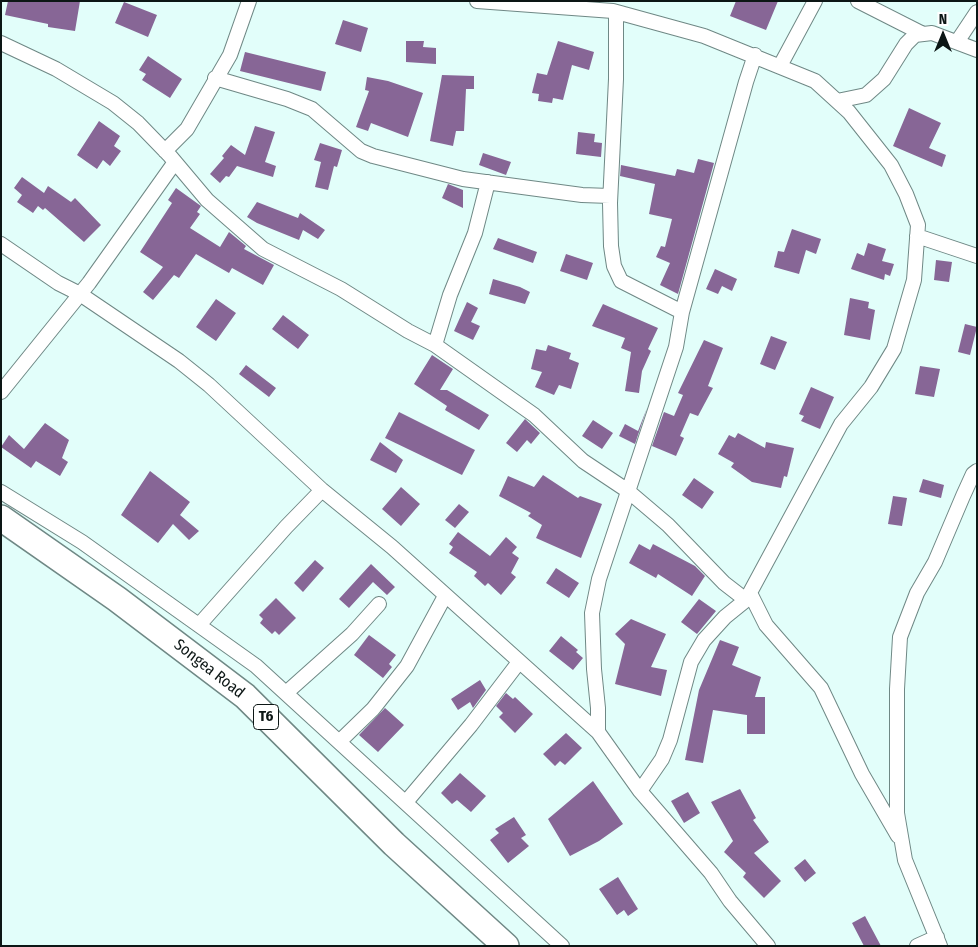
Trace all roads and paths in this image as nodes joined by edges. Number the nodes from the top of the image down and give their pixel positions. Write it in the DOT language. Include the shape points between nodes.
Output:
graph roads {
  1 [pos="249,1"];
  2 [pos="477,1"];
  3 [pos="815,1"];
  4 [pos="858,1"];
  5 [pos="876,5"];
  6 [pos="602,6"];
  7 [pos="616,12"];
  8 [pos="977,12"];
  9 [pos="923,34"];
  10 [pos="957,42"];
  11 [pos="1,44"];
  12 [pos="977,50"];
  13 [pos="755,55"];
  14 [pos="780,66"];
  15 [pos="215,78"];
  16 [pos="837,101"];
  17 [pos="165,151"];
  18 [pos="175,162"];
  19 [pos="488,182"];
  20 [pos="610,196"];
  21 [pos="917,236"];
  22 [pos="1,244"];
  23 [pos="977,256"];
  24 [pos="80,294"];
  25 [pos="682,312"];
  26 [pos="436,345"];
  27 [pos="1,392"];
  28 [pos="976,474"];
  29 [pos="322,490"];
  30 [pos="628,491"];
  31 [pos="1,492"];
  32 [pos="1,518"];
  33 [pos="446,596"];
  34 [pos="748,597"];
  35 [pos="379,604"];
  36 [pos="199,625"];
  37 [pos="519,662"];
  38 [pos="286,693"];
  39 [pos="598,732"];
  40 [pos="339,742"];
  41 [pos="640,791"];
  42 [pos="406,802"];
  43 [pos="903,843"];
  44 [pos="938,941"];
  45 [pos="506,946"];
  46 [pos="562,946"];
  47 [pos="768,946"];
  48 [pos="916,946"];
  1 -- 15 [label="street" via="230,55"];
  2 -- 6 [label="street"];
  3 -- 14 [label="street"];
  4 -- 5 [label="street"];
  5 -- 9 [label="street"];
  6 -- 7 [label="street"];
  7 -- 13 [label="street" via="704,36"];
  7 -- 20 [label="street"];
  8 -- 10 [label="street"];
  9 -- 10 [label="street" via="932,33"];
  9 -- 16 [label="street" via="915,35 906,44 884,79 866,95"];
  10 -- 12 [label="street"];
  11 -- 17 [label="street" via="56,68 113,103"];
  13 -- 14 [label="street"];
  13 -- 25 [label="street"];
  14 -- 16 [label="street" via="815,81"];
  15 -- 17 [label="street" via="187,129"];
  15 -- 19 [label="street" via="312,109 361,151 373,156 463,179"];
  16 -- 21 [label="street" via="871,137 891,165 918,225"];
  17 -- 18 [label="street"];
  18 -- 24 [label="street"];
  18 -- 26 [label="street" via="207,200 263,249 341,289"];
  19 -- 20 [label="street"];
  19 -- 26 [label="street" via="475,233 450,295"];
  20 -- 25 [label="street" via="611,246 614,266 621,280"];
  21 -- 23 [label="street"];
  21 -- 34 [label="street" via="914,280 894,349 871,387 841,424"];
  22 -- 24 [label="street"];
  24 -- 27 [label="street"];
  24 -- 29 [label="street" via="209,385"];
  25 -- 30 [label="street" via="676,346"];
  26 -- 30 [label="street" via="534,415 583,461"];
  28 -- 43 [label="street" via="917,593 900,637 897,813"];
  29 -- 33 [label="street"];
  29 -- 36 [label="street"];
  30 -- 34 [label="street" via="668,525 724,583"];
  30 -- 39 [label="street" via="599,580 592,613"];
  31 -- 36 [label="street" via="82,542"];
  32 -- 45 [label="highway, Songea Road / T6" via="117,599 245,696 394,844"];
  33 -- 37 [label="street"];
  33 -- 40 [label="street" via="407,666 373,709"];
  34 -- 41 [label="street" via="704,640 690,662 670,740 662,759"];
  34 -- 43 [label="street" via="766,625 821,688 862,774"];
  35 -- 38 [label="street" via="352,634"];
  36 -- 38 [label="street" via="256,666"];
  37 -- 39 [label="street"];
  37 -- 42 [label="street"];
  38 -- 40 [label="street"];
  39 -- 41 [label="street"];
  40 -- 42 [label="street"];
  41 -- 47 [label="street" via="711,873"];
  42 -- 46 [label="street"];
  43 -- 44 [label="street" via="905,860"];
  44 -- 48 [label="street"];
}
